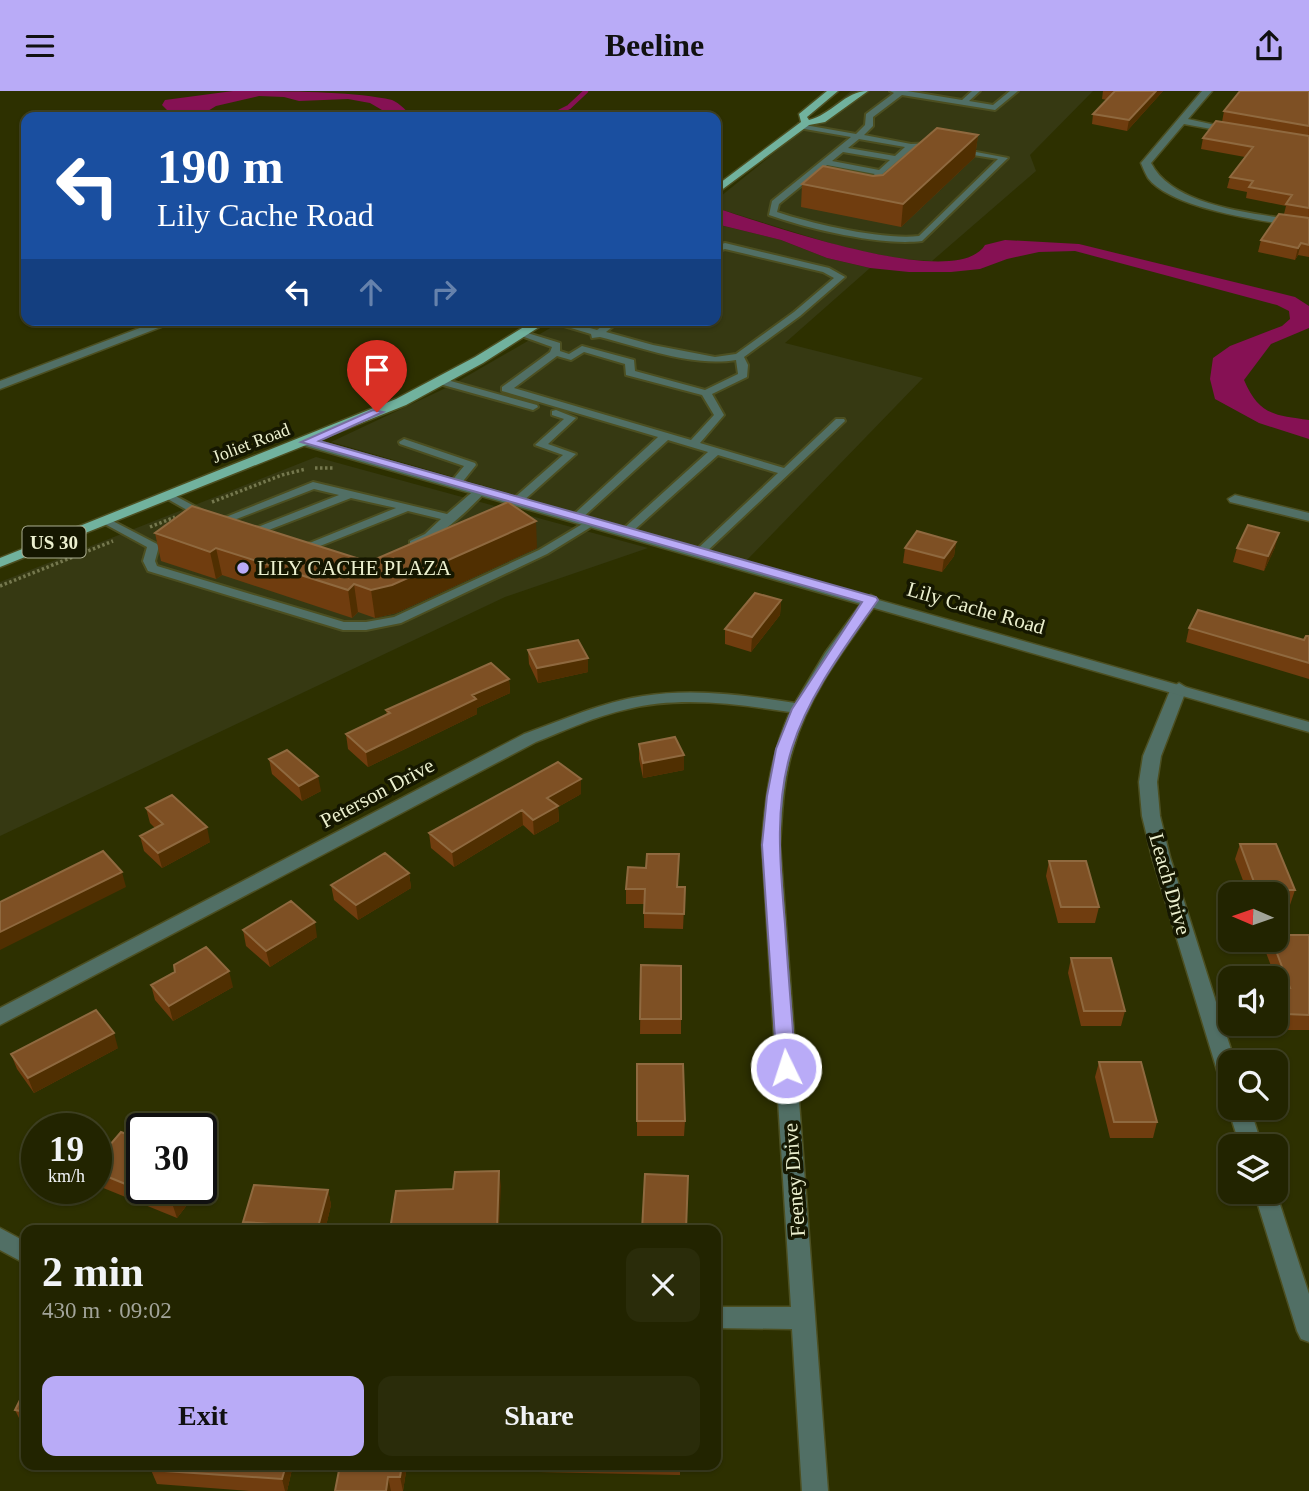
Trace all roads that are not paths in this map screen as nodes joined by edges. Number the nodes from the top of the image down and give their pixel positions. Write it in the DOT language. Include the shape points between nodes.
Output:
graph roads {
  1 [pos="833,91"];
  2 [pos="863,91"];
  3 [pos="898,91"];
  4 [pos="938,91"];
  5 [pos="976,91"];
  6 [pos="1014,91"];
  7 [pos="1207,91"];
  8 [pos="931,97"];
  9 [pos="964,103"];
  10 [pos="1180,121"];
  11 [pos="804,124"];
  12 [pos="1245,132"];
  13 [pos="858,136"];
  14 [pos="911,146"];
  15 [pos="842,149"];
  16 [pos="897,159"];
  17 [pos="826,162"];
  18 [pos="881,173"];
  19 [pos="809,176"];
  20 [pos="820,178"];
  21 [pos="854,184"];
  22 [pos="721,187"];
  23 [pos="1309,225"];
  24 [pos="721,247"];
  25 [pos="157,326"];
  26 [pos="535,326"];
  27 [pos="568,326"];
  28 [pos="608,326"];
  29 [pos="521,334"];
  30 [pos="598,334"];
  31 [pos="582,349"];
  32 [pos="555,353"];
  33 [pos="739,356"];
  34 [pos="440,381"];
  35 [pos="0,386"];
  36 [pos="706,393"];
  37 [pos="840,421"];
  38 [pos="666,436"];
  39 [pos="307,442"];
  40 [pos="404,442"];
  41 [pos="693,444"];
  42 [pos="715,452"];
  43 [pos="786,472"];
  44 [pos="456,483"];
  45 [pos="481,490"];
  46 [pos="350,494"];
  47 [pos="170,496"];
  48 [pos="1235,499"];
  49 [pos="517,500"];
  50 [pos="407,508"];
  51 [pos="577,517"];
  52 [pos="1309,517"];
  53 [pos="449,518"];
  54 [pos="107,520"];
  55 [pos="222,521"];
  56 [pos="593,522"];
  57 [pos="257,531"];
  58 [pos="627,531"];
  59 [pos="278,537"];
  60 [pos="405,547"];
  61 [pos="700,552"];
  62 [pos="334,553"];
  63 [pos="0,563"];
  64 [pos="871,600"];
  65 [pos="1179,688"];
  66 [pos="800,709"];
  67 [pos="1309,727"];
  68 [pos="0,1017"];
  69 [pos="1221,1050"];
  70 [pos="1269,1204"];
  71 [pos="0,1238"];
  72 [pos="21,1251"];
  73 [pos="721,1318"];
  74 [pos="804,1318"];
  75 [pos="1309,1331"];
  76 [pos="815,1491"];
  1 -- 11 [label="main road" via="802,115"];
  2 -- 11 [label="main road" via="822,120"];
  3 -- 8 [label="lane"];
  3 -- 13 [label="lane" via="869,116 869,126"];
  4 -- 8 [label="lane"];
  5 -- 9 [label="lane"];
  6 -- 9 [label="lane" via="995,108"];
  7 -- 10 [label="street"];
  8 -- 9 [label="lane"];
  10 -- 12 [label="street"];
  10 -- 23 [label="street" via="1146,163 1155,183 1221,209"];
  11 -- 13 [label="lane"];
  11 -- 22 [label="main road"];
  13 -- 14 [label="lane"];
  13 -- 15 [label="lane"];
  14 -- 16 [label="lane"];
  14 -- 19 [label="lane" via="924,143 1004,158 916,241 772,213 775,203"];
  15 -- 16 [label="lane"];
  15 -- 17 [label="lane"];
  16 -- 18 [label="lane"];
  17 -- 18 [label="lane"];
  17 -- 19 [label="lane"];
  18 -- 21 [label="lane" via="865,187"];
  19 -- 20 [label="lane"];
  24 -- 33 [label="lane" via="840,277"];
  25 -- 35 [label="street"];
  26 -- 29 [label="main road, Joliet Road / US 30"];
  27 -- 30 [label="lane"];
  28 -- 30 [label="lane"];
  29 -- 32 [label="lane" via="557,345"];
  29 -- 34 [label="main road, Joliet Road / US 30"];
  30 -- 31 [label="lane"];
  30 -- 33 [label="lane" via="685,356 715,360"];
  31 -- 32 [label="lane" via="571,357"];
  31 -- 36 [label="lane" via="630,362 629,373"];
  32 -- 38 [label="lane" via="506,389"];
  33 -- 36 [label="lane" via="743,375"];
  34 -- 39 [label="main road, Joliet Road / US 30"];
  34 -- 49 [label="lane" via="571,418 540,445 570,454"];
  36 -- 41 [label="lane" via="719,415"];
  37 -- 43 [label="lane"];
  38 -- 41 [label="lane"];
  38 -- 51 [label="lane"];
  39 -- 44 [label="street, Lily Cache Road"];
  39 -- 47 [label="main road, Joliet Road / US 30"];
  40 -- 44 [label="lane" via="471,465"];
  41 -- 42 [label="lane"];
  42 -- 43 [label="lane"];
  42 -- 58 [label="lane"];
  43 -- 61 [label="lane"];
  44 -- 45 [label="street, Lily Cache Road"];
  45 -- 49 [label="street, Lily Cache Road"];
  45 -- 53 [label="lane"];
  46 -- 50 [label="lane"];
  46 -- 55 [label="lane" via="313,485"];
  46 -- 57 [label="lane"];
  47 -- 54 [label="main road, Joliet Road / US 30"];
  47 -- 55 [label="lane" via="198,516"];
  48 -- 52 [label="street"];
  49 -- 51 [label="street, Lily Cache Road"];
  50 -- 53 [label="lane"];
  50 -- 62 [label="lane" via="306,545"];
  51 -- 56 [label="street, Lily Cache Road"];
  53 -- 60 [label="lane" via="429,536"];
  54 -- 56 [label="lane" via="159,543 149,561 152,568 343,626 397,620 543,552"];
  54 -- 63 [label="main road, Joliet Road / US 30"];
  55 -- 57 [label="lane"];
  56 -- 58 [label="street, Lily Cache Road"];
  57 -- 59 [label="lane"];
  58 -- 61 [label="street, Lily Cache Road"];
  61 -- 64 [label="street, Lily Cache Road"];
  64 -- 65 [label="street, Lily Cache Road"];
  64 -- 66 [label="street, Feeney Drive"];
  65 -- 67 [label="street, Lily Cache Road"];
  65 -- 69 [label="street, Leach Drive" via="1152,755 1148,782 1151,816"];
  66 -- 68 [label="street, Peterson Drive" via="762,702 658,699 599,713 530,739"];
  66 -- 74 [label="street, Feeney Drive" via="784,749 771,845"];
  70 -- 75 [label="street"];
  71 -- 72 [label="street"];
  73 -- 74 [label="street"];
  74 -- 76 [label="street, Feeney Drive"];
}
